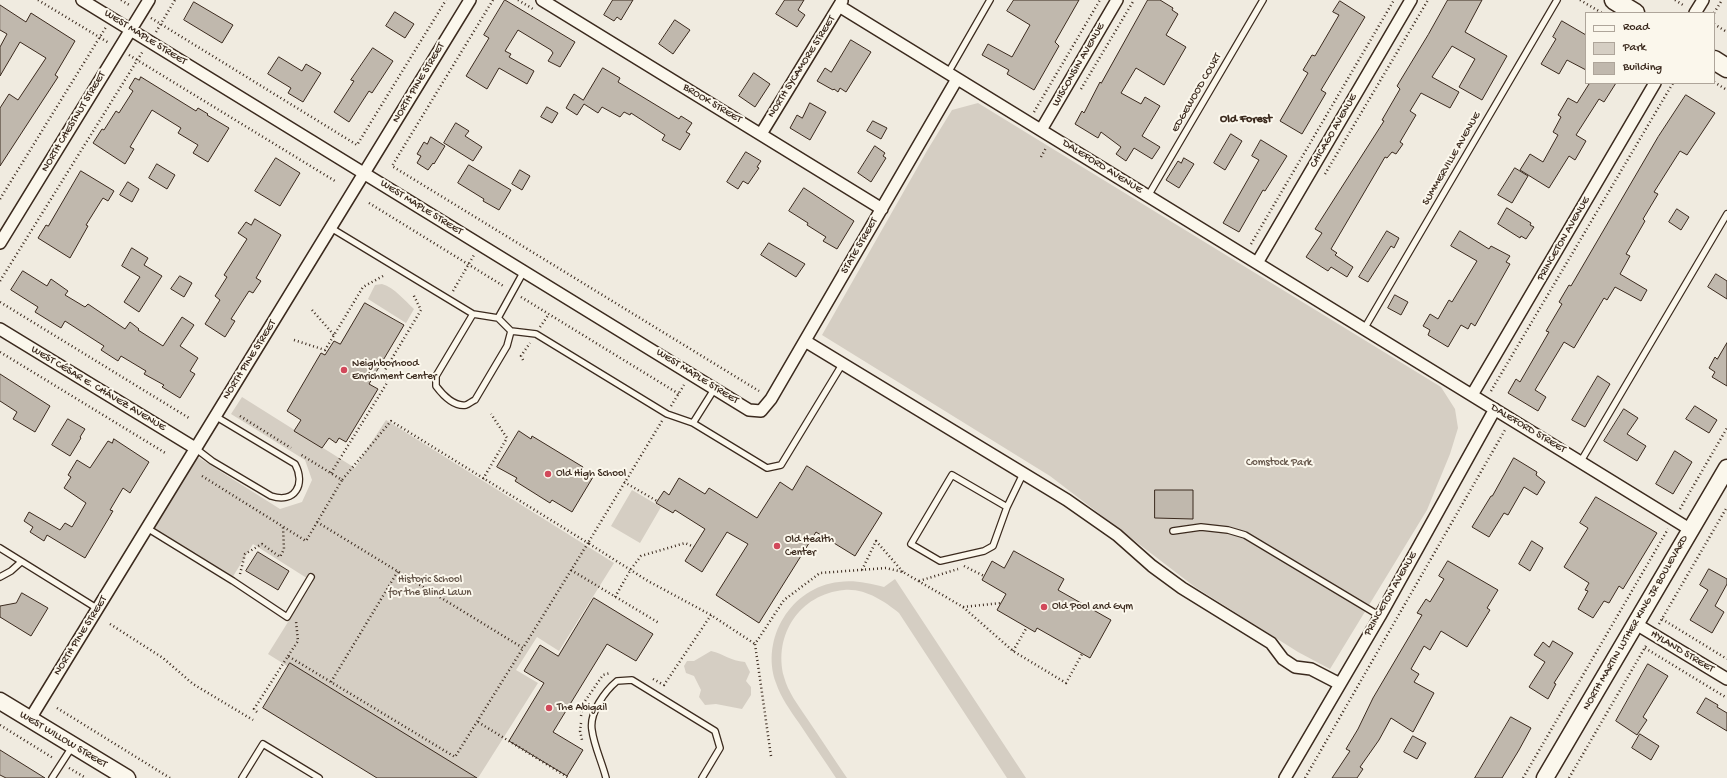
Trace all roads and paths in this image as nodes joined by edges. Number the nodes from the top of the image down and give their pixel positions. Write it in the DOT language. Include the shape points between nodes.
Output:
graph roads {
  1 [pos="38,0"];
  2 [pos="82,0"];
  3 [pos="122,0"];
  4 [pos="149,0"];
  5 [pos="175,0"];
  6 [pos="446,0"];
  7 [pos="470,0"];
  8 [pos="493,0"];
  9 [pos="542,0"];
  10 [pos="990,0"];
  11 [pos="1100,0"];
  12 [pos="1117,0"];
  13 [pos="1134,0"];
  14 [pos="1263,0"];
  15 [pos="1394,0"];
  16 [pos="1411,0"];
  17 [pos="1428,0"];
  18 [pos="1557,0"];
  19 [pos="1580,0"];
  20 [pos="1614,0"];
  21 [pos="1675,0"];
  22 [pos="1687,0"];
  23 [pos="1703,0"];
  24 [pos="1722,0"];
  25 [pos="841,3"];
  26 [pos="141,12"];
  27 [pos="1600,12"];
  28 [pos="1633,12"];
  29 [pos="1696,12"];
  30 [pos="1715,12"];
  31 [pos="112,18"];
  32 [pos="160,24"];
  33 [pos="1715,25"];
  34 [pos="130,30"];
  35 [pos="1727,32"];
  36 [pos="100,38"];
  37 [pos="150,42"];
  38 [pos="119,49"];
  39 [pos="136,60"];
  40 [pos="1715,61"];
  41 [pos="1727,68"];
  42 [pos="953,76"];
  43 [pos="1715,83"];
  44 [pos="1654,84"];
  45 [pos="1672,84"];
  46 [pos="1727,90"];
  47 [pos="1079,93"];
  48 [pos="1034,112"];
  49 [pos="1041,130"];
  50 [pos="761,134"];
  51 [pos="1053,137"];
  52 [pos="1041,157"];
  53 [pos="364,173"];
  54 [pos="1324,177"];
  55 [pos="335,181"];
  56 [pos="1148,196"];
  57 [pos="0,199"];
  58 [pos="369,203"];
  59 [pos="882,209"];
  60 [pos="1727,214"];
  61 [pos="491,226"];
  62 [pos="331,228"];
  63 [pos="0,243"];
  64 [pos="480,244"];
  65 [pos="1250,244"];
  66 [pos="1257,263"];
  67 [pos="468,264"];
  68 [pos="524,271"];
  69 [pos="383,276"];
  70 [pos="0,281"];
  71 [pos="513,292"];
  72 [pos="413,294"];
  73 [pos="450,299"];
  74 [pos="0,302"];
  75 [pos="312,310"];
  76 [pos="473,314"];
  77 [pos="498,318"];
  78 [pos="0,329"];
  79 [pos="1364,329"];
  80 [pos="511,331"];
  81 [pos="334,335"];
  82 [pos="294,340"];
  83 [pos="805,341"];
  84 [pos="0,352"];
  85 [pos="843,363"];
  86 [pos="715,388"];
  87 [pos="759,391"];
  88 [pos="1491,392"];
  89 [pos="679,394"];
  90 [pos="1472,395"];
  91 [pos="1495,409"];
  92 [pos="761,411"];
  93 [pos="491,414"];
  94 [pos="667,414"];
  95 [pos="215,416"];
  96 [pos="189,418"];
  97 [pos="1512,419"];
  98 [pos="693,423"];
  99 [pos="1727,428"];
  100 [pos="196,448"];
  101 [pos="167,454"];
  102 [pos="1581,461"];
  103 [pos="1727,468"];
  104 [pos="331,473"];
  105 [pos="1023,474"];
  106 [pos="483,479"];
  107 [pos="342,480"];
  108 [pos="624,482"];
  109 [pos="657,501"];
  110 [pos="1007,507"];
  111 [pos="1674,519"];
  112 [pos="317,522"];
  113 [pos="283,526"];
  114 [pos="147,528"];
  115 [pos="1691,530"];
  116 [pos="1172,531"];
  117 [pos="588,543"];
  118 [pos="694,547"];
  119 [pos="0,548"];
  120 [pos="21,562"];
  121 [pos="631,569"];
  122 [pos="571,570"];
  123 [pos="862,570"];
  124 [pos="398,571"];
  125 [pos="903,572"];
  126 [pos="240,576"];
  127 [pos="984,576"];
  128 [pos="0,577"];
  129 [pos="311,577"];
  130 [pos="918,581"];
  131 [pos="615,597"];
  132 [pos="1001,604"];
  133 [pos="963,607"];
  134 [pos="98,609"];
  135 [pos="291,610"];
  136 [pos="711,615"];
  137 [pos="1380,616"];
  138 [pos="1662,619"];
  139 [pos="658,623"];
  140 [pos="110,624"];
  141 [pos="1636,624"];
  142 [pos="1027,627"];
  143 [pos="755,644"];
  144 [pos="523,648"];
  145 [pos="1645,648"];
  146 [pos="1013,651"];
  147 [pos="1082,654"];
  148 [pos="288,656"];
  149 [pos="1727,659"];
  150 [pos="671,673"];
  151 [pos="1727,679"];
  152 [pos="331,682"];
  153 [pos="1340,684"];
  154 [pos="1727,698"];
  155 [pos="0,701"];
  156 [pos="57,708"];
  157 [pos="257,712"];
  158 [pos="30,719"];
  159 [pos="253,720"];
  160 [pos="477,721"];
  161 [pos="0,725"];
  162 [pos="73,745"];
  163 [pos="771,756"];
  164 [pos="62,763"];
  165 [pos="52,778"];
  166 [pos="86,778"];
  167 [pos="127,778"];
  168 [pos="170,778"];
  169 [pos="242,778"];
  170 [pos="319,778"];
  171 [pos="569,778"];
  172 [pos="606,778"];
  173 [pos="702,778"];
  174 [pos="1285,778"];
  175 [pos="1305,778"];
  176 [pos="1523,778"];
  177 [pos="1545,778"];
  1 -- 36 [label="path"];
  2 -- 31 [label="street, WEST MAPLE STREET"];
  3 -- 26 [label="path"];
  3 -- 31 [label="path"];
  4 -- 26 [label="street, NORTH CHESTNUT STREET"];
  5 -- 32 [label="path"];
  6 -- 32 [label="path" via="357,145"];
  7 -- 53 [label="street, NORTH PINE STREET"];
  8 -- 61 [label="path" via="392,166"];
  9 -- 50 [label="street, BROOK STREET"];
  10 -- 42 [label="lane"];
  11 -- 48 [label="path"];
  12 -- 49 [label="street, WISCONSIN AVENUE"];
  13 -- 47 [label="path"];
  14 -- 56 [label="lane, EDGEWOOD COURT"];
  15 -- 65 [label="path"];
  16 -- 66 [label="street, CHICAGO AVENUE"];
  17 -- 54 [label="path"];
  18 -- 79 [label="lane, SUMMERVILLE AVENUE"];
  19 -- 27 [label="path"];
  20 -- 28 [label="main road"];
  21 -- 22 [label="path" via="1683,5"];
  23 -- 29 [label="street"];
  24 -- 30 [label="path"];
  25 -- 42 [label="street, DALEFORD AVENUE"];
  25 -- 50 [label="street, NORTH SYCAMORE STREET"];
  26 -- 32 [label="path"];
  26 -- 34 [label="street, NORTH CHESTNUT STREET"];
  31 -- 34 [label="street, WEST MAPLE STREET"];
  31 -- 36 [label="path"];
  32 -- 37 [label="path"];
  33 -- 35 [label="path"];
  34 -- 37 [label="street, WEST MAPLE STREET"];
  34 -- 38 [label="street, NORTH CHESTNUT STREET"];
  36 -- 38 [label="path"];
  36 -- 57 [label="path"];
  37 -- 39 [label="path"];
  37 -- 53 [label="street, WEST MAPLE STREET"];
  38 -- 39 [label="path"];
  38 -- 63 [label="street, NORTH CHESTNUT STREET"];
  39 -- 55 [label="path"];
  39 -- 70 [label="path"];
  40 -- 41 [label="main road"];
  42 -- 49 [label="street, DALEFORD AVENUE"];
  42 -- 59 [label="street, STATE STREET"];
  43 -- 46 [label="path"];
  44 -- 90 [label="street, PRINCETON AVENUE"];
  45 -- 88 [label="path"];
  49 -- 51 [label="street, DALEFORD AVENUE"];
  50 -- 59 [label="street, BROOK STREET"];
  51 -- 52 [label="path"];
  51 -- 56 [label="street, DALEFORD AVENUE"];
  53 -- 62 [label="street, NORTH PINE STREET"];
  53 -- 64 [label="street, WEST MAPLE STREET"];
  56 -- 66 [label="street, DALEFORD AVENUE"];
  58 -- 67 [label="path"];
  59 -- 83 [label="street, STATE STREET"];
  60 -- 102 [label="lane"];
  61 -- 64 [label="path"];
  61 -- 87 [label="path"];
  62 -- 73 [label="lane"];
  62 -- 95 [label="street, NORTH PINE STREET"];
  64 -- 67 [label="path"];
  64 -- 68 [label="street, WEST MAPLE STREET"];
  66 -- 79 [label="street, DALEFORD AVENUE"];
  67 -- 71 [label="path"];
  67 -- 73 [label="path"];
  68 -- 71 [label="lane"];
  68 -- 86 [label="street, WEST MAPLE STREET"];
  69 -- 81 [label="path" via="363,287"];
  71 -- 77 [label="lane"];
  71 -- 89 [label="path"];
  72 -- 104 [label="path" via="421,310 385,370 387,382"];
  73 -- 76 [label="lane"];
  74 -- 96 [label="path"];
  75 -- 81 [label="path"];
  76 -- 77 [label="lane"];
  76 -- 80 [label="lane" via="436,376 436,386 445,396 459,404 466,405 475,400 507,346"];
  77 -- 80 [label="lane"];
  78 -- 100 [label="street, WEST CÉSAR E. CHÁVEZ AVENUE"];
  79 -- 90 [label="street, DALEFORD STREET"];
  80 -- 94 [label="lane" via="536,334"];
  81 -- 82 [label="path" via="325,350"];
  83 -- 85 [label="street"];
  83 -- 92 [label="street, STATE STREET" via="771,399"];
  84 -- 101 [label="path"];
  85 -- 98 [label="lane" via="781,465 767,468"];
  85 -- 105 [label="street"];
  86 -- 92 [label="street, WEST MAPLE STREET" via="749,410"];
  86 -- 98 [label="lane"];
  90 -- 91 [label="street, DALEFORD STREET"];
  91 -- 97 [label="street, DALEFORD STREET"];
  91 -- 137 [label="street, PRINCETON AVENUE"];
  93 -- 106 [label="path" via="507,438"];
  94 -- 98 [label="lane"];
  94 -- 108 [label="path"];
  95 -- 100 [label="street, NORTH PINE STREET"];
  95 -- 100 [label="lane" via="295,464 300,476 296,490 285,498 271,496 212,461"];
  97 -- 102 [label="street, DALEFORD STREET"];
  97 -- 175 [label="path"];
  99 -- 111 [label="path"];
  100 -- 114 [label="street, NORTH PINE STREET"];
  102 -- 111 [label="street, DALEFORD STREET"];
  103 -- 115 [label="street, NORTH MARTIN LUTHER KING JR BOULEVARD"];
  105 -- 110 [label="lane"];
  105 -- 153 [label="street" via="1068,500 1117,535 1182,588 1271,643 1283,659 1295,667 1311,669"];
  106 -- 107 [label="path" via="391,421"];
  106 -- 117 [label="path"];
  108 -- 109 [label="path"];
  108 -- 117 [label="path"];
  110 -- 110 [label="lane" via="952,475 911,544 940,561 984,551 993,546"];
  111 -- 115 [label="street, DALEFORD STREET"];
  111 -- 176 [label="path"];
  112 -- 124 [label="path"];
  113 -- 126 [label="path" via="284,549 280,557 262,544 245,554"];
  114 -- 134 [label="street, NORTH PINE STREET"];
  114 -- 135 [label="lane" via="287,616"];
  115 -- 141 [label="street, NORTH MARTIN LUTHER KING JR BOULEVARD"];
  116 -- 137 [label="lane" via="1201,527 1245,535"];
  117 -- 121 [label="path"];
  117 -- 122 [label="path"];
  118 -- 121 [label="path" via="685,543 641,556"];
  119 -- 120 [label="lane"];
  120 -- 128 [label="lane" via="12,571"];
  120 -- 134 [label="lane"];
  121 -- 131 [label="path"];
  121 -- 136 [label="path"];
  122 -- 131 [label="path"];
  122 -- 144 [label="path"];
  123 -- 125 [label="path" via="886,568"];
  123 -- 125 [label="path" via="876,541"];
  123 -- 143 [label="path" via="820,573 784,600"];
  124 -- 144 [label="path"];
  124 -- 152 [label="path"];
  125 -- 130 [label="path"];
  127 -- 130 [label="path" via="966,566"];
  129 -- 135 [label="lane"];
  130 -- 133 [label="path"];
  131 -- 139 [label="path"];
  132 -- 133 [label="path"];
  133 -- 146 [label="path"];
  134 -- 158 [label="street, NORTH PINE STREET"];
  135 -- 148 [label="path" via="296,614 298,640"];
  136 -- 143 [label="path"];
  136 -- 150 [label="path"];
  137 -- 153 [label="street, PRINCETON AVENUE"];
  138 -- 149 [label="path"];
  140 -- 159 [label="path" via="163,658 193,684"];
  141 -- 151 [label="street, HYLAND STREET"];
  141 -- 177 [label="street, NORTH MARTIN LUTHER KING JR BOULEVARD"];
  142 -- 146 [label="path"];
  143 -- 163 [label="path"];
  144 -- 160 [label="path"];
  145 -- 154 [label="path"];
  146 -- 147 [label="path" via="1066,683"];
  148 -- 152 [label="path"];
  148 -- 157 [label="path" via="254,710"];
  152 -- 160 [label="path" via="455,758"];
  153 -- 174 [label="street, PRINCETON AVENUE"];
  155 -- 158 [label="street, WEST WILLOW STREET"];
  156 -- 168 [label="path"];
  158 -- 162 [label="street, WEST WILLOW STREET"];
  160 -- 171 [label="path"];
  161 -- 164 [label="path"];
  162 -- 164 [label="lane"];
  162 -- 167 [label="street, WEST WILLOW STREET"];
  164 -- 165 [label="lane"];
  164 -- 166 [label="path"];
  169 -- 170 [label="lane" via="263,744"];
  172 -- 173 [label="lane" via="591,728 596,709 608,689 617,681 632,680 715,731 720,748"];
}
